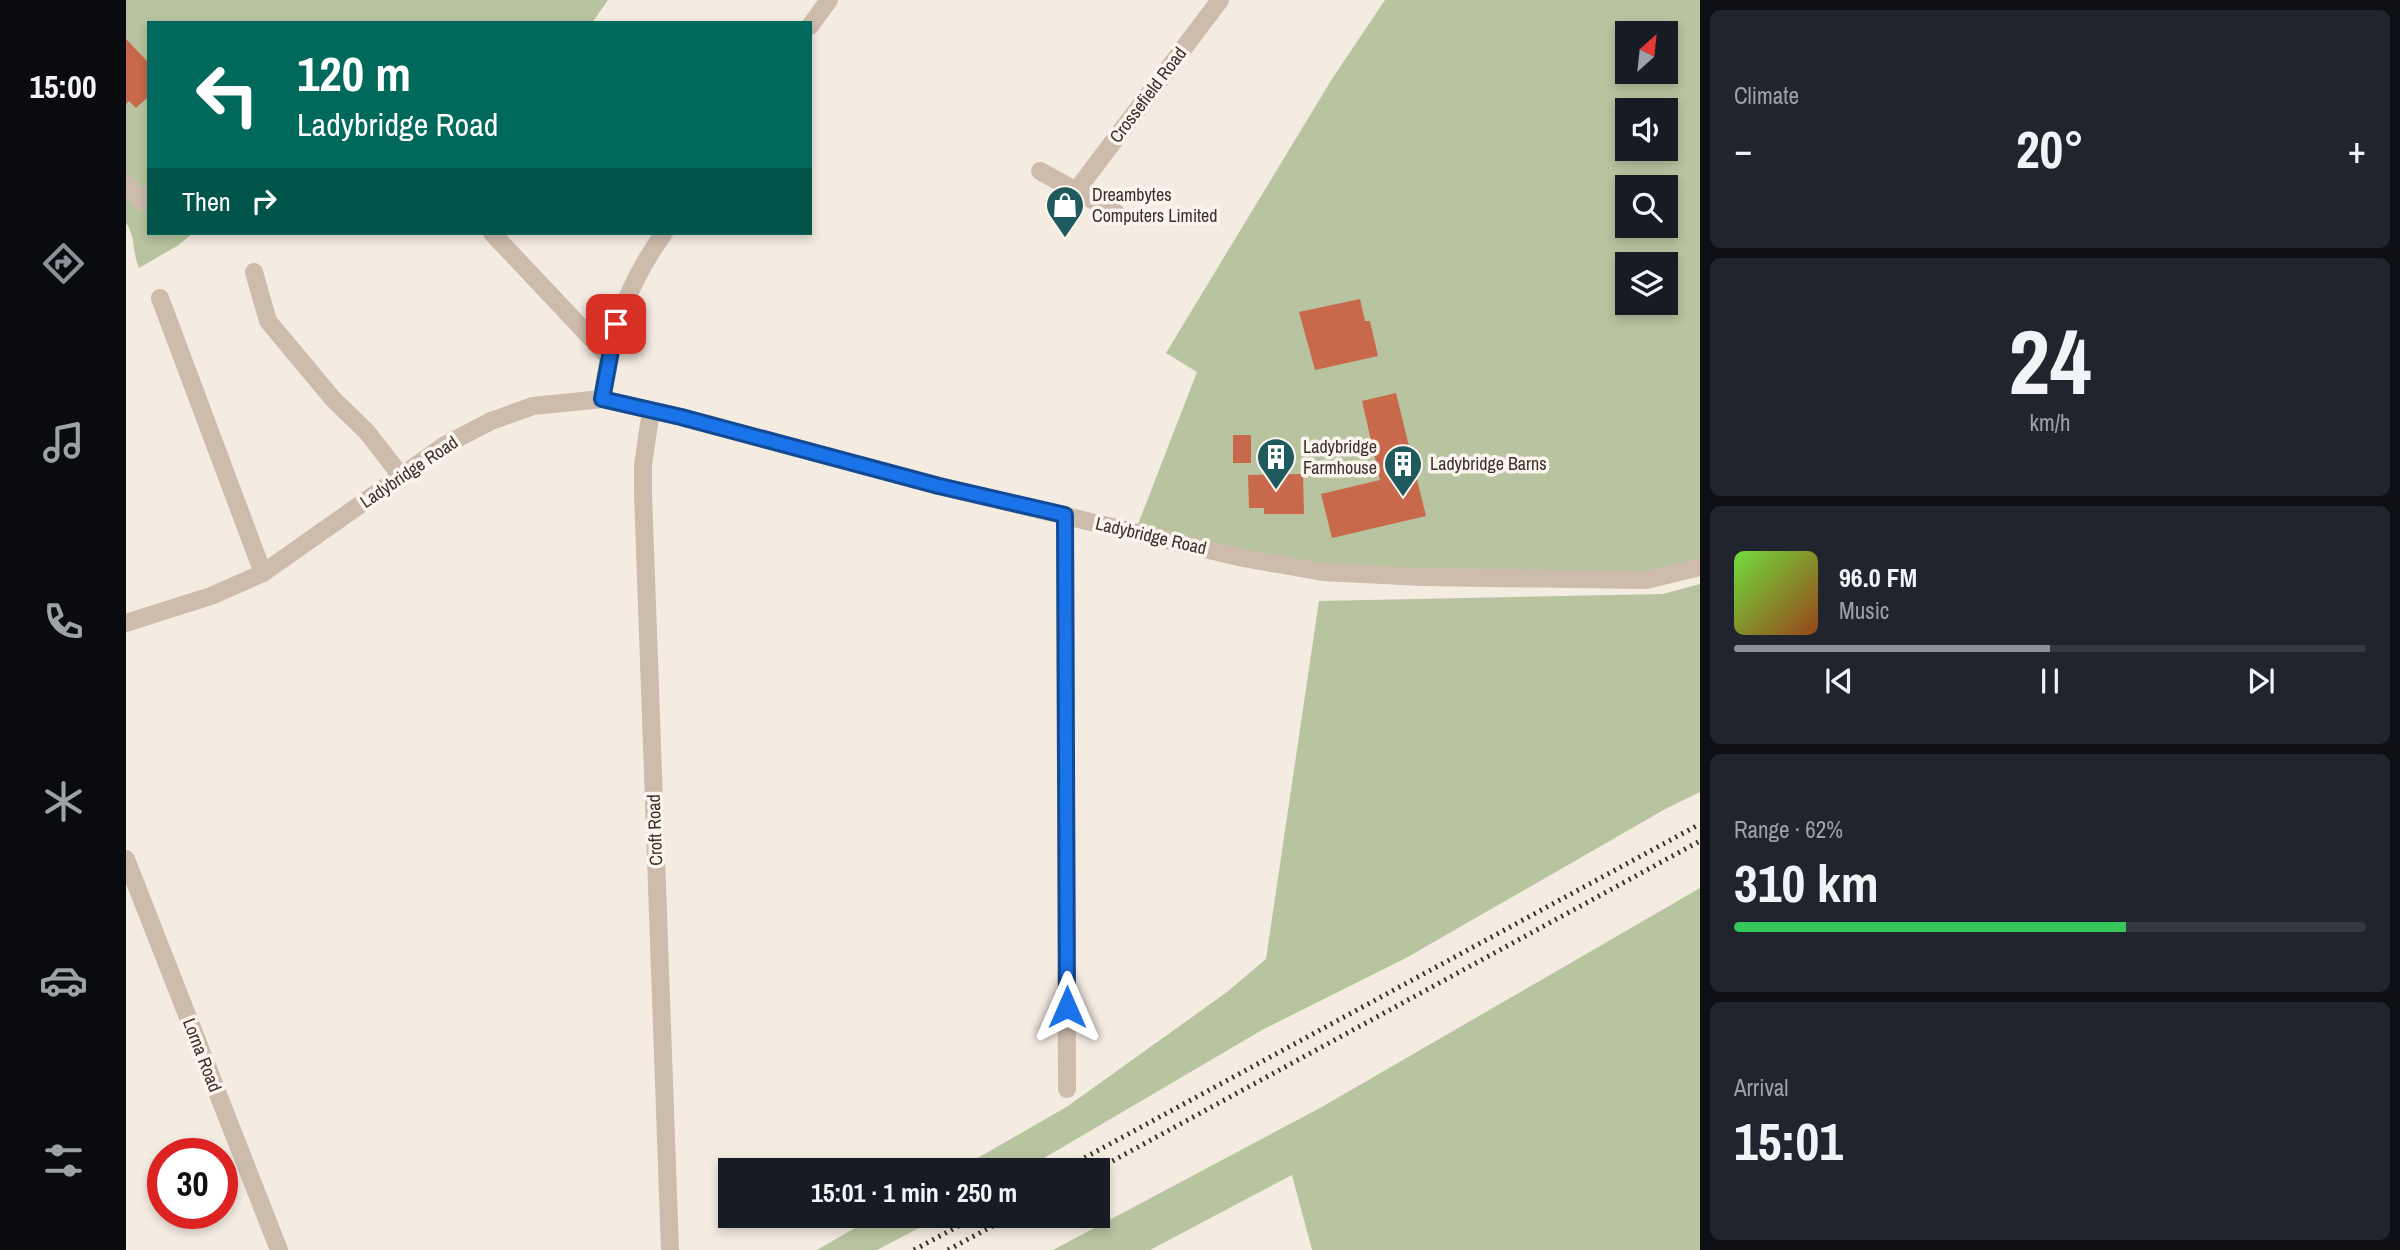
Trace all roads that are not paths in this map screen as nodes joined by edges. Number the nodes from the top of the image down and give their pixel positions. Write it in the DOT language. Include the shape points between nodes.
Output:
graph roads {
  1 [pos="829,0"];
  2 [pos="1220,0"];
  3 [pos="812,23"];
  4 [pos="1040,171"];
  5 [pos="126,183"];
  6 [pos="1076,191"];
  7 [pos="147,199"];
  8 [pos="1116,213"];
  9 [pos="494,235"];
  10 [pos="663,235"];
  11 [pos="254,272"];
  12 [pos="160,298"];
  13 [pos="608,356"];
  14 [pos="602,399"];
  15 [pos="650,411"];
  16 [pos="401,476"];
  17 [pos="1065,515"];
  18 [pos="1700,568"];
  19 [pos="263,573"];
  20 [pos="126,623"];
  21 [pos="126,859"];
  22 [pos="1067,1089"];
  23 [pos="279,1250"];
  24 [pos="670,1250"];
  1 -- 3 [label="street"];
  2 -- 6 [label="street, Crossefield Road"];
  4 -- 6 [label="street"];
  5 -- 7 [label="street" via="143,202"];
  6 -- 8 [label="street"];
  9 -- 13 [label="street"];
  10 -- 13 [label="street" via="625,302"];
  11 -- 16 [label="street" via="268,321"];
  12 -- 19 [label="street"];
  13 -- 14 [label="street"];
  14 -- 15 [label="street, Ladybridge Road"];
  14 -- 16 [label="street, Ladybridge Road" via="533,406 491,421 445,445"];
  15 -- 17 [label="street, Ladybridge Road"];
  15 -- 24 [label="street, Croft Road" via="643,494"];
  16 -- 19 [label="street, Ladybridge Road"];
  17 -- 18 [label="street, Ladybridge Road" via="1243,558 1323,572 1646,580"];
  17 -- 22 [label="street"];
  19 -- 20 [label="street, Ladybridge Road" via="211,596"];
  21 -- 23 [label="street, Lorna Road"];
}
